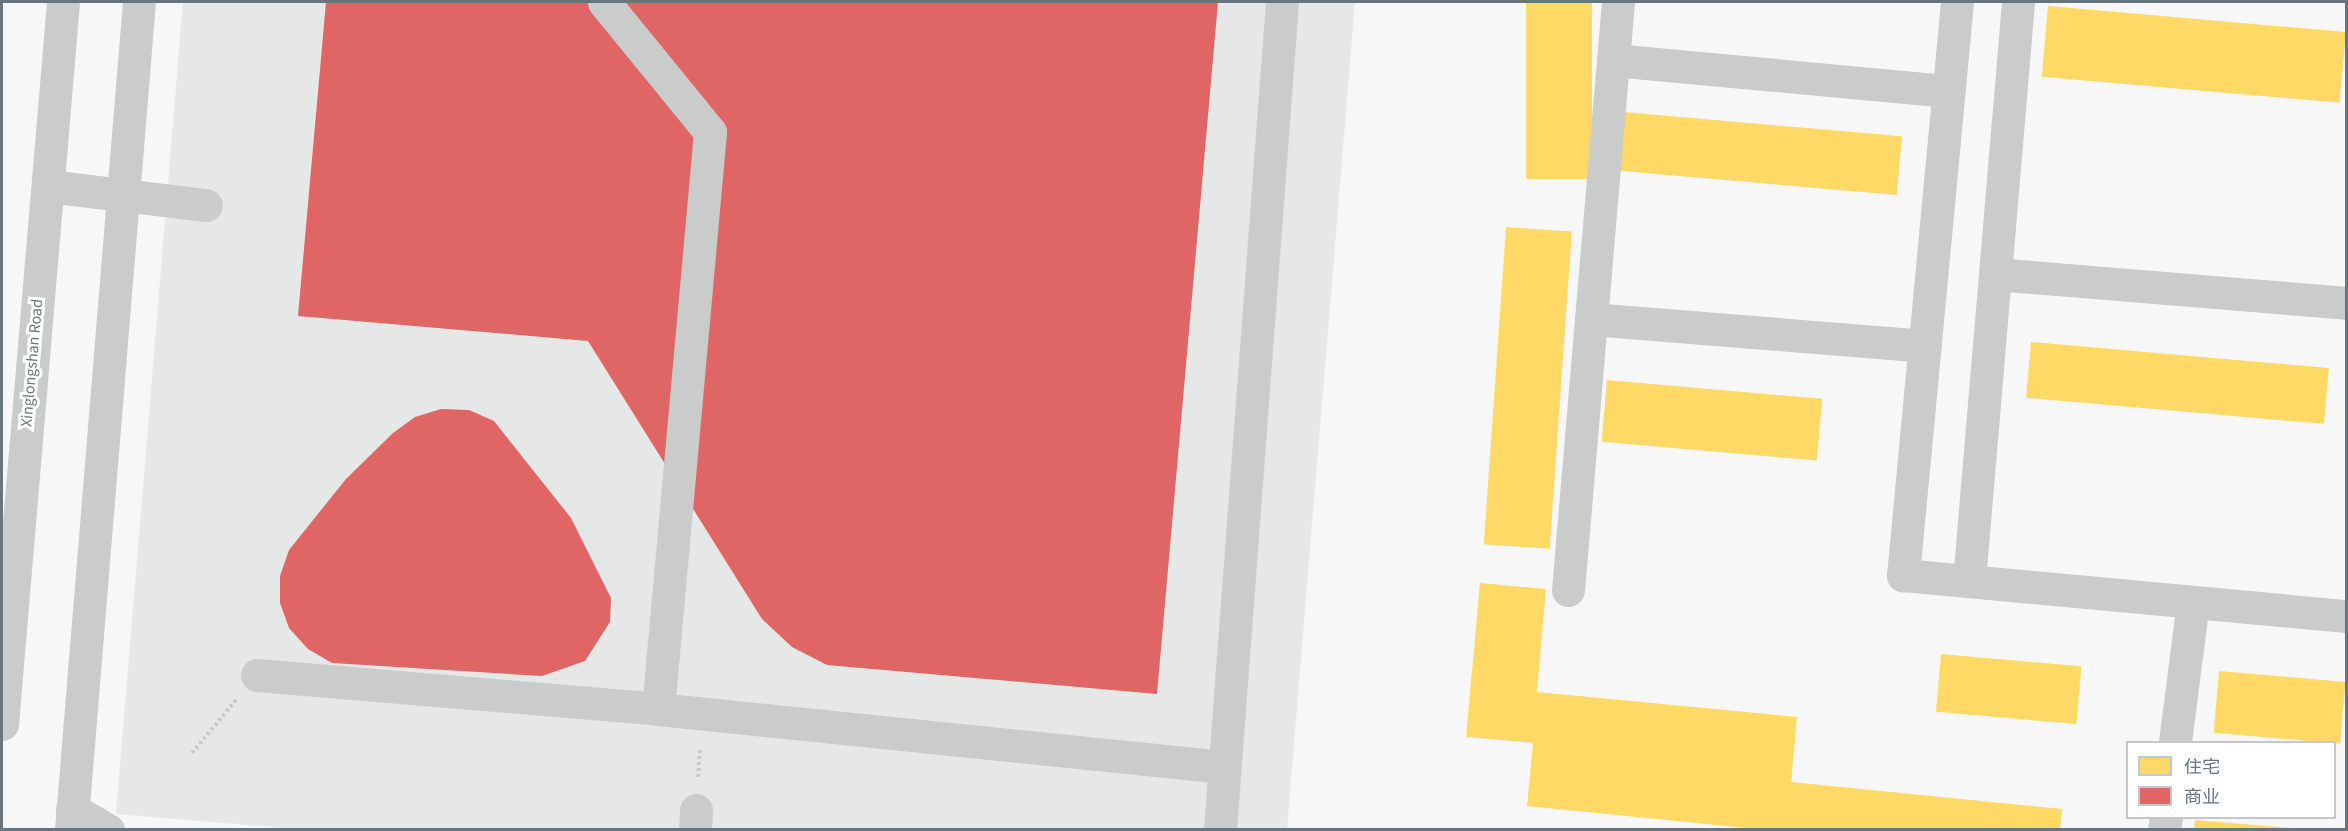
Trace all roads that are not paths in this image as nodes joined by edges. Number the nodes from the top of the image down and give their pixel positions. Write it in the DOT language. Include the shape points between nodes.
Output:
graph roads {
  1 [pos="63,2"];
  2 [pos="139,2"];
  3 [pos="604,2"];
  4 [pos="1282,2"];
  5 [pos="1618,2"];
  6 [pos="1957,2"];
  7 [pos="2018,2"];
  8 [pos="1613,60"];
  9 [pos="1949,91"];
  10 [pos="48,186"];
  11 [pos="123,195"];
  12 [pos="206,205"];
  13 [pos="1995,274"];
  14 [pos="2346,303"];
  15 [pos="1591,319"];
  16 [pos="1925,346"];
  17 [pos="1969,581"];
  18 [pos="1568,590"];
  19 [pos="2193,602"];
  20 [pos="2346,612"];
  21 [pos="257,675"];
  22 [pos="658,709"];
  23 [pos="2,724"];
  24 [pos="2175,741"];
  25 [pos="1224,767"];
  26 [pos="71,819"];
  27 [pos="108,830"];
  28 [pos="1220,830"];
  1 -- 10 [label="street, Xinglongshan Road"];
  2 -- 11 [label="street"];
  3 -- 22 [label="street" via="710,132"];
  4 -- 25 [label="street"];
  5 -- 8 [label="street"];
  6 -- 9 [label="street"];
  7 -- 13 [label="street"];
  8 -- 9 [label="street"];
  8 -- 15 [label="street"];
  9 -- 16 [label="street"];
  10 -- 11 [label="street"];
  10 -- 23 [label="street, Xinglongshan Road"];
  11 -- 12 [label="street"];
  11 -- 26 [label="street"];
  13 -- 14 [label="street"];
  13 -- 17 [label="street"];
  15 -- 16 [label="street"];
  15 -- 18 [label="street"];
  16 -- 17 [label="street" via="1903,575"];
  17 -- 19 [label="street"];
  19 -- 20 [label="street"];
  19 -- 24 [label="street"];
  21 -- 22 [label="street"];
  22 -- 25 [label="street"];
  25 -- 28 [label="street"];
  26 -- 27 [label="street"];
}
